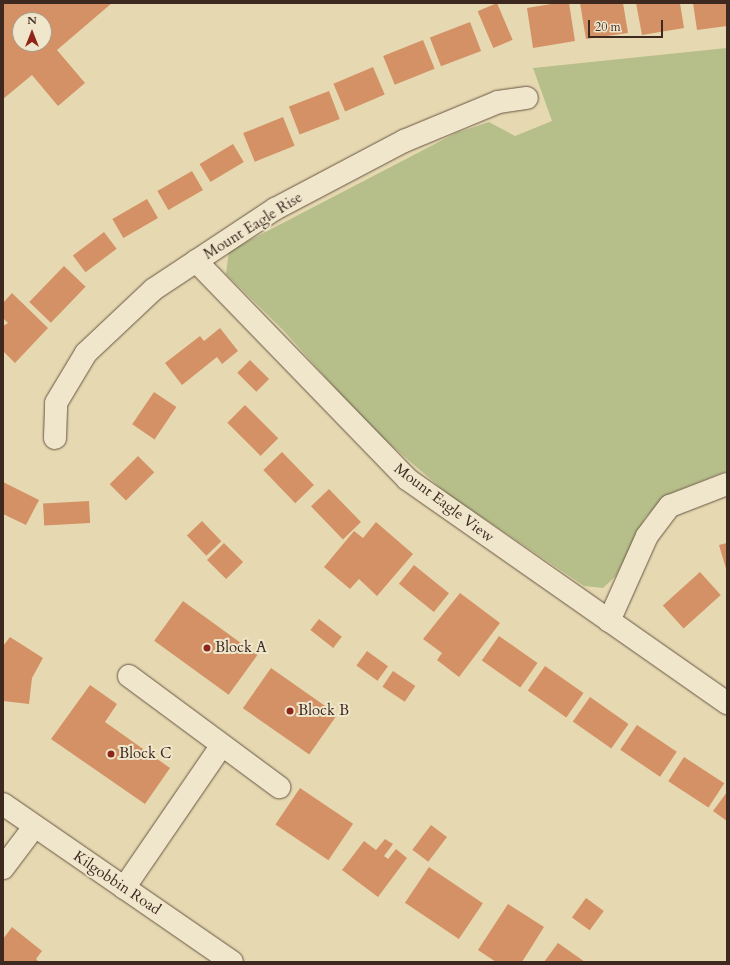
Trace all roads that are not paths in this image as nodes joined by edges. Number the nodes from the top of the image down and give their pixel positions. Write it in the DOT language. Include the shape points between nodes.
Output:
graph roads {
  1 [pos="527,98"];
  2 [pos="196,262"];
  3 [pos="55,438"];
  4 [pos="727,484"];
  5 [pos="609,621"];
  6 [pos="128,676"];
  7 [pos="727,703"];
  8 [pos="222,745"];
  9 [pos="279,787"];
  10 [pos="3,804"];
  11 [pos="34,827"];
  12 [pos="3,868"];
  13 [pos="124,888"];
  14 [pos="232,962"];
  1 -- 2 [label="street, Mount Eagle Rise" via="498,102 404,140 275,209"];
  2 -- 3 [label="street, Mount Eagle Rise" via="154,289 86,353 56,403"];
  2 -- 5 [label="street, Mount Eagle View" via="407,479"];
  4 -- 5 [label="street" via="670,506 647,536"];
  5 -- 7 [label="street, Mount Eagle View"];
  6 -- 8 [label="street"];
  8 -- 9 [label="street"];
  8 -- 13 [label="street"];
  10 -- 11 [label="street, Kilgobbin Road"];
  11 -- 12 [label="street"];
  11 -- 13 [label="street, Kilgobbin Road"];
  13 -- 14 [label="street, Kilgobbin Road"];
}
